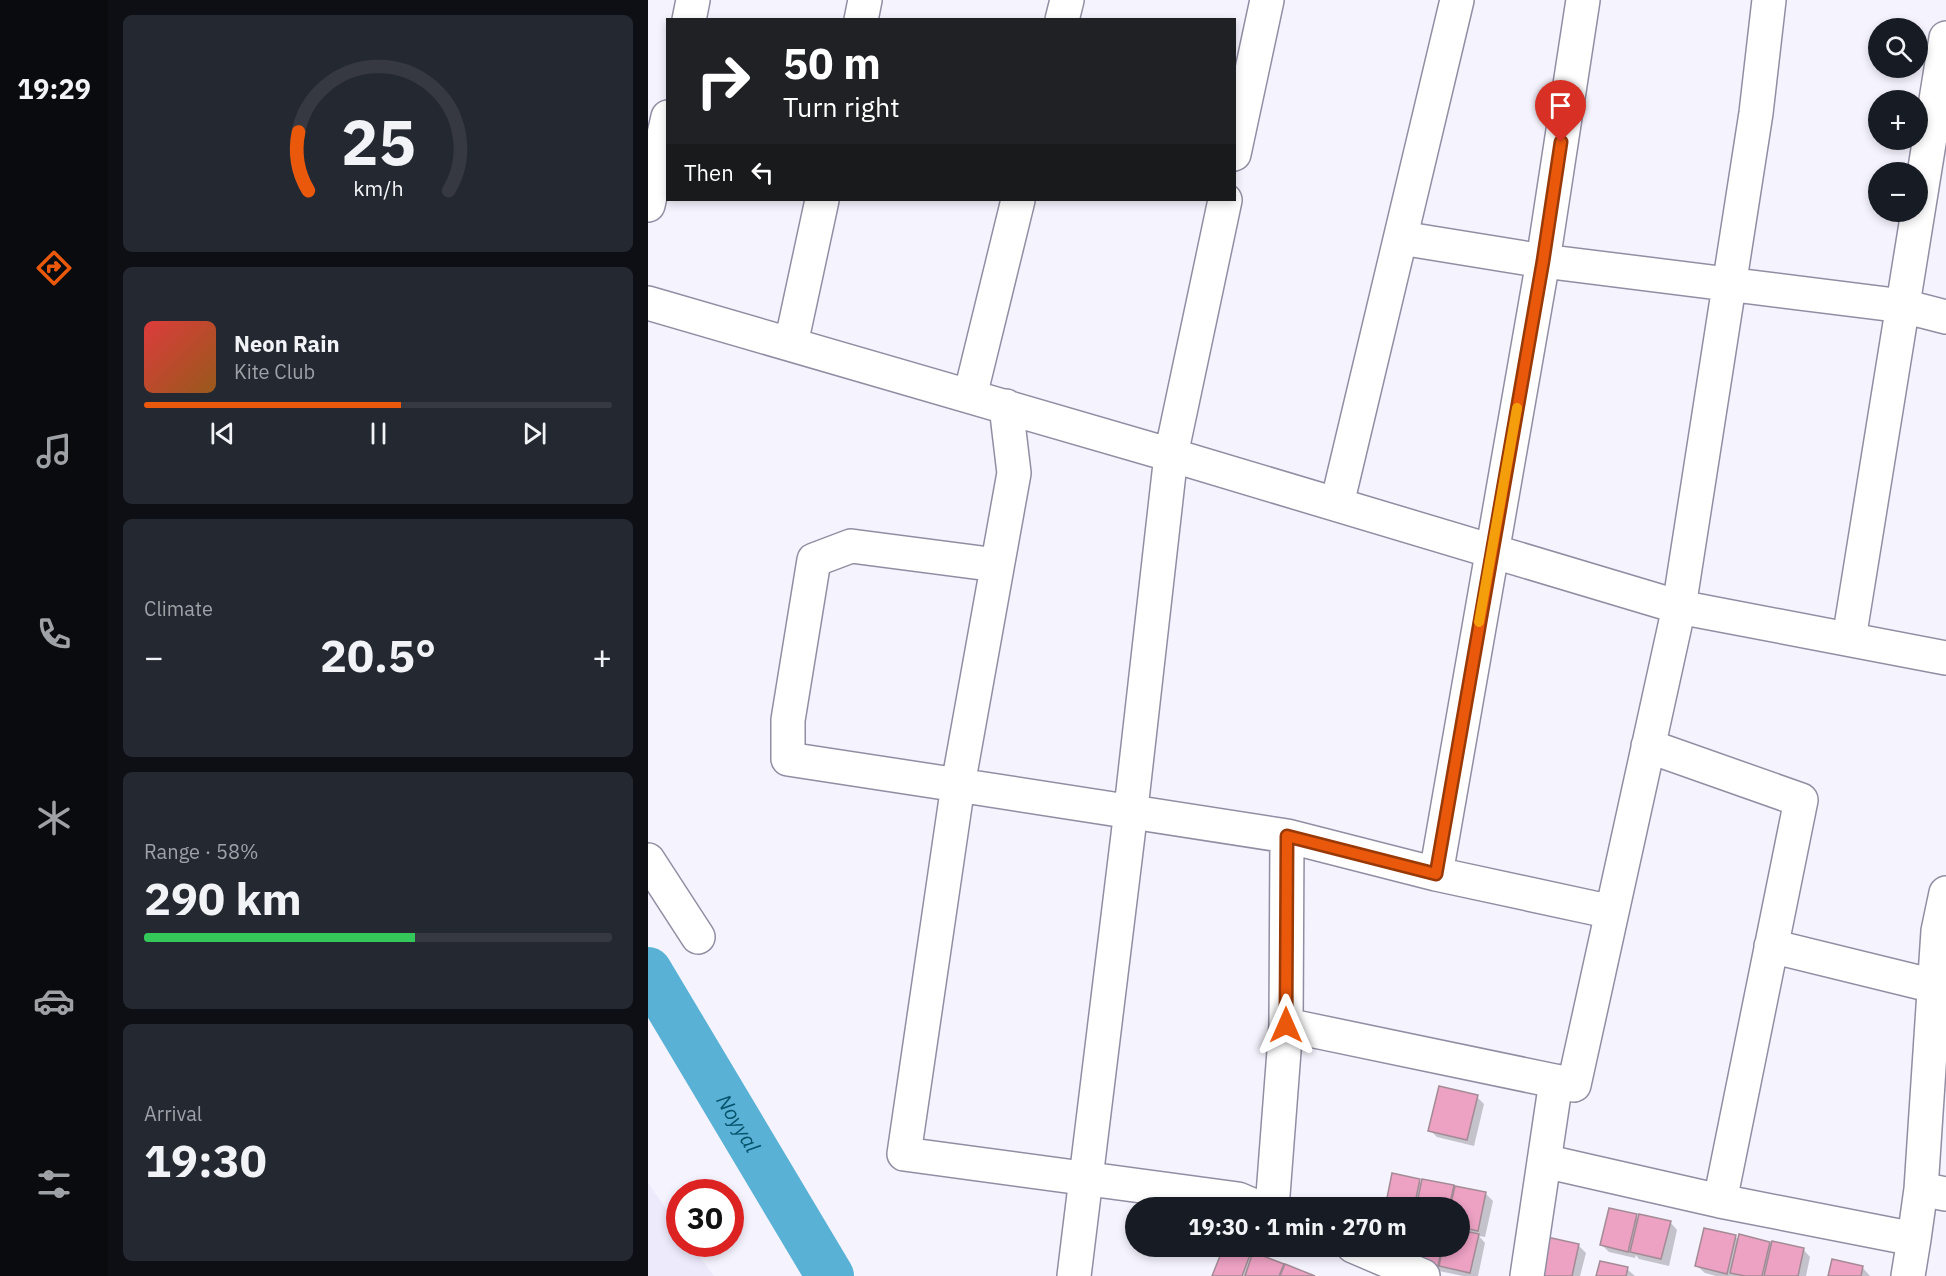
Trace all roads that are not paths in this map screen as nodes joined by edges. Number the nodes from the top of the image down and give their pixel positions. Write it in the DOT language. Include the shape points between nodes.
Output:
graph roads {
  1 [pos="693,0"];
  2 [pos="865,0"];
  3 [pos="1067,0"];
  4 [pos="1267,0"];
  5 [pos="1458,0"];
  6 [pos="1582,0"];
  7 [pos="1769,0"];
  8 [pos="689,18"];
  9 [pos="861,18"];
  10 [pos="1062,18"];
  11 [pos="1946,38"];
  12 [pos="666,126"];
  13 [pos="1236,145"];
  14 [pos="822,201"];
  15 [pos="1018,201"];
  16 [pos="1225,201"];
  17 [pos="648,206"];
  18 [pos="1401,238"];
  19 [pos="1543,261"];
  20 [pos="1729,284"];
  21 [pos="648,303"];
  22 [pos="1903,306"];
  23 [pos="1946,317"];
  24 [pos="792,344"];
  25 [pos="970,396"];
  26 [pos="1006,406"];
  27 [pos="1172,455"];
  28 [pos="1337,504"];
  29 [pos="1491,550"];
  30 [pos="997,565"];
  31 [pos="1679,607"];
  32 [pos="1849,639"];
  33 [pos="1946,658"];
  34 [pos="1648,746"];
  35 [pos="958,785"];
  36 [pos="1131,811"];
  37 [pos="1287,836"];
  38 [pos="648,860"];
  39 [pos="1436,874"];
  40 [pos="1946,893"];
  41 [pos="1612,912"];
  42 [pos="1942,932"];
  43 [pos="698,937"];
  44 [pos="1772,946"];
  45 [pos="1934,986"];
  46 [pos="1286,1025"];
  47 [pos="1938,1042"];
  48 [pos="1556,1081"];
  49 [pos="1544,1161"];
  50 [pos="1087,1179"];
  51 [pos="1933,1192"];
  52 [pos="1223,1197"];
  53 [pos="1273,1197"];
  54 [pos="1720,1202"];
  55 [pos="1914,1239"];
  56 [pos="1379,1257"];
  57 [pos="1074,1276"];
  58 [pos="1424,1276"];
  59 [pos="1527,1276"];
  60 [pos="1908,1276"];
  1 -- 8 [label="street"];
  2 -- 9 [label="street"];
  3 -- 10 [label="street"];
  4 -- 13 [label="street"];
  5 -- 18 [label="street"];
  6 -- 19 [label="street"];
  7 -- 20 [label="street"];
  11 -- 22 [label="street"];
  12 -- 17 [label="street"];
  14 -- 24 [label="street"];
  15 -- 25 [label="street"];
  16 -- 27 [label="street"];
  18 -- 19 [label="street"];
  18 -- 28 [label="street"];
  19 -- 20 [label="street"];
  19 -- 29 [label="street"];
  20 -- 22 [label="street"];
  20 -- 31 [label="street"];
  21 -- 24 [label="street"];
  22 -- 23 [label="street"];
  22 -- 32 [label="street"];
  24 -- 25 [label="street"];
  25 -- 26 [label="street"];
  26 -- 27 [label="street"];
  26 -- 30 [label="street" via="1014,473"];
  27 -- 28 [label="street"];
  27 -- 36 [label="street"];
  28 -- 29 [label="street"];
  29 -- 31 [label="street"];
  29 -- 39 [label="street"];
  30 -- 35 [label="street"];
  30 -- 35 [label="street" via="851,546 814,560 788,720 788,759"];
  31 -- 32 [label="street"];
  31 -- 34 [label="street"];
  32 -- 33 [label="street"];
  34 -- 41 [label="street"];
  34 -- 44 [label="street" via="1801,800"];
  35 -- 36 [label="street"];
  35 -- 50 [label="street" via="904,1154"];
  36 -- 37 [label="street"];
  36 -- 50 [label="street"];
  37 -- 39 [label="street"];
  37 -- 46 [label="street"];
  38 -- 43 [label="street"];
  39 -- 41 [label="street"];
  40 -- 42 [label="street"];
  41 -- 48 [label="street" via="1574,1085"];
  42 -- 45 [label="street"];
  44 -- 45 [label="street"];
  44 -- 54 [label="street"];
  45 -- 47 [label="street"];
  46 -- 48 [label="street"];
  46 -- 53 [label="street"];
  47 -- 51 [label="street"];
  48 -- 49 [label="street"];
  49 -- 54 [label="street"];
  49 -- 59 [label="street"];
  50 -- 52 [label="street"];
  50 -- 57 [label="street"];
  51 -- 55 [label="street"];
  54 -- 55 [label="street"];
  55 -- 60 [label="street"];
  56 -- 58 [label="street"];
}
